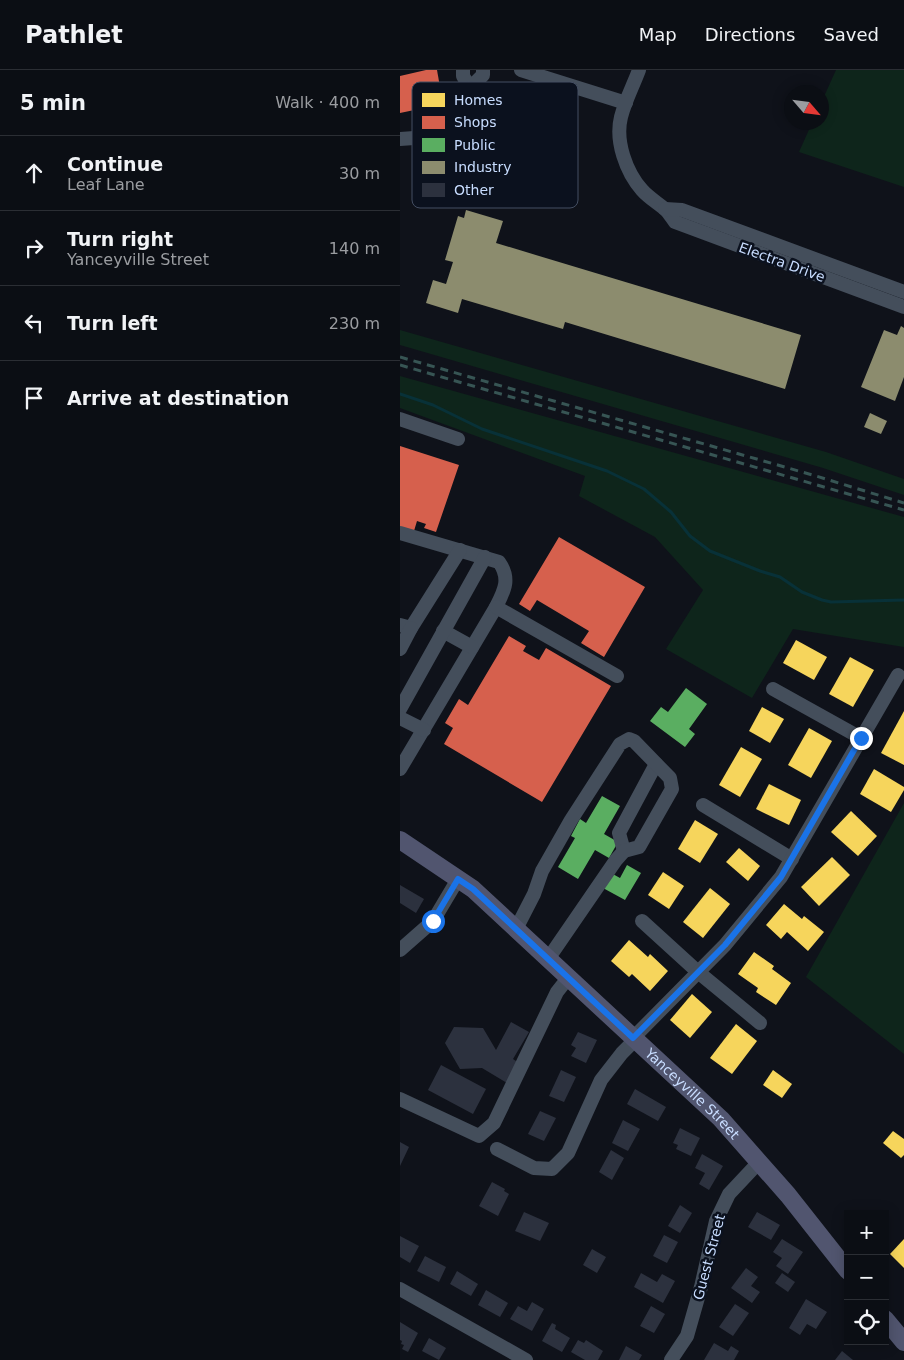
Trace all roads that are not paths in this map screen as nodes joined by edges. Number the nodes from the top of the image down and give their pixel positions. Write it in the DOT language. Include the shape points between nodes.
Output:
graph roads {
  1 [pos="463,70"];
  2 [pos="483,70"];
  3 [pos="521,70"];
  4 [pos="639,70"];
  5 [pos="466,82"];
  6 [pos="476,82"];
  7 [pos="560,82"];
  8 [pos="578,87"];
  9 [pos="626,102"];
  10 [pos="858,282"];
  11 [pos="904,292"];
  12 [pos="904,306"];
  13 [pos="400,419"];
  14 [pos="458,439"];
  15 [pos="400,533"];
  16 [pos="460,550"];
  17 [pos="485,557"];
  18 [pos="496,607"];
  19 [pos="406,626"];
  20 [pos="444,631"];
  21 [pos="472,648"];
  22 [pos="400,649"];
  23 [pos="898,675"];
  24 [pos="617,676"];
  25 [pos="773,688"];
  26 [pos="400,709"];
  27 [pos="400,718"];
  28 [pos="424,730"];
  29 [pos="861,738"];
  30 [pos="405,750"];
  31 [pos="656,764"];
  32 [pos="400,768"];
  33 [pos="703,805"];
  34 [pos="400,840"];
  35 [pos="624,850"];
  36 [pos="792,859"];
  37 [pos="458,879"];
  38 [pos="642,922"];
  39 [pos="516,929"];
  40 [pos="400,950"];
  41 [pos="548,959"];
  42 [pos="698,972"];
  43 [pos="568,978"];
  44 [pos="760,1023"];
  45 [pos="634,1039"];
  46 [pos="400,1099"];
  47 [pos="497,1149"];
  48 [pos="759,1162"];
  49 [pos="844,1266"];
  50 [pos="400,1289"];
  51 [pos="889,1323"];
  52 [pos="904,1342"];
  53 [pos="526,1360"];
  54 [pos="671,1360"];
  1 -- 5 [label="street"];
  2 -- 6 [label="street" via="483,75"];
  3 -- 7 [label="street"];
  4 -- 9 [label="street, Electra Drive"];
  8 -- 9 [label="street"];
  9 -- 10 [label="street, Electra Drive" via="620,130 627,166 640,188 675,222"];
  10 -- 11 [label="street, Electra Drive"];
  10 -- 12 [label="street, Electra Drive"];
  13 -- 14 [label="street"];
  15 -- 16 [label="street"];
  16 -- 17 [label="street"];
  16 -- 19 [label="street"];
  17 -- 18 [label="street" via="499,562 504,570 506,580"];
  17 -- 20 [label="street"];
  18 -- 21 [label="street"];
  18 -- 24 [label="street"];
  19 -- 22 [label="street"];
  20 -- 21 [label="street"];
  20 -- 26 [label="street"];
  21 -- 28 [label="street"];
  23 -- 29 [label="street"];
  25 -- 29 [label="street"];
  27 -- 28 [label="street"];
  28 -- 30 [label="street"];
  29 -- 36 [label="street"];
  30 -- 32 [label="street"];
  31 -- 35 [label="street" via="619,833"];
  31 -- 35 [label="street" via="670,778 672,789 640,847"];
  31 -- 39 [label="street" via="634,741 629,739 620,744 542,871"];
  33 -- 36 [label="street"];
  34 -- 37 [label="main road, Yanceyville Street"];
  35 -- 41 [label="street"];
  36 -- 42 [label="street" via="725,945"];
  37 -- 39 [label="main road, Yanceyville Street"];
  37 -- 40 [label="street" via="433,921"];
  38 -- 42 [label="street"];
  39 -- 41 [label="main road, Yanceyville Street"];
  41 -- 43 [label="main road, Yanceyville Street"];
  42 -- 44 [label="street"];
  42 -- 45 [label="street"];
  43 -- 45 [label="main road, Yanceyville Street"];
  43 -- 46 [label="street" via="557,992 494,1123 479,1136"];
  45 -- 47 [label="street" via="601,1080 568,1153 552,1169 534,1168"];
  45 -- 48 [label="main road, Yanceyville Street" via="721,1119"];
  48 -- 49 [label="main road, Yanceyville Street"];
  48 -- 54 [label="street, Guest Street" via="729,1194 716,1221 686,1336"];
  50 -- 53 [label="street"];
  51 -- 52 [label="main road"];
}
